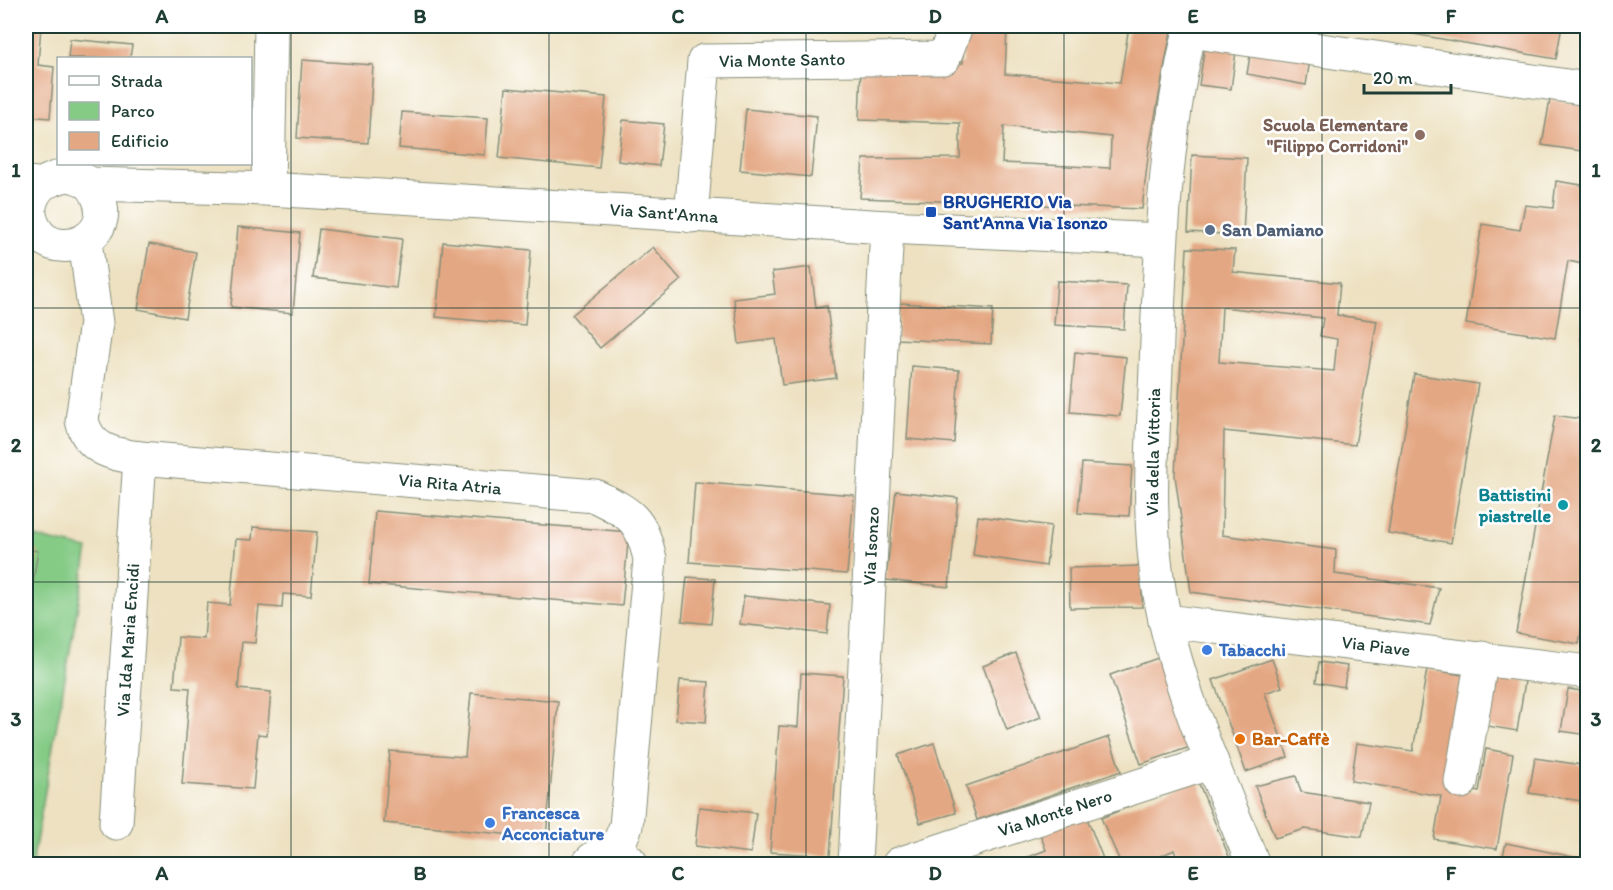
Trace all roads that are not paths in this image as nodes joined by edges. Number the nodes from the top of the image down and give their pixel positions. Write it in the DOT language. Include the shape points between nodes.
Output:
graph roads {
  1 [pos="271,26"];
  2 [pos="956,26"];
  3 [pos="1191,28"];
  4 [pos="1587,89"];
  5 [pos="34,184"];
  6 [pos="90,184"];
  7 [pos="168,185"];
  8 [pos="268,189"];
  9 [pos="28,216"];
  10 [pos="691,216"];
  11 [pos="886,227"];
  12 [pos="82,236"];
  13 [pos="1161,240"];
  14 [pos="141,458"];
  15 [pos="1165,621"];
  16 [pos="1482,658"];
  17 [pos="1587,672"];
  18 [pos="1212,762"];
  19 [pos="1461,782"];
  20 [pos="116,823"];
  21 [pos="612,860"];
  22 [pos="855,864"];
  23 [pos="899,864"];
  24 [pos="1253,864"];
  1 -- 8 [label="street"];
  2 -- 10 [label="street, Via Monte Santo" via="944,58 704,61"];
  3 -- 4 [label="street"];
  3 -- 13 [label="street, Via della Vittoria" via="1172,122"];
  5 -- 6 [label="street, Via Sant'Anna" via="66,175"];
  5 -- 9 [label="street, Via Sant'Anna"];
  6 -- 7 [label="street, Via Sant'Anna"];
  6 -- 12 [label="street" via="100,201"];
  7 -- 8 [label="street, Via Sant'Anna"];
  7 -- 12 [label="street, Via Sant'Anna"];
  8 -- 10 [label="street, Via Sant'Anna"];
  9 -- 12 [label="street, Via Sant'Anna" via="41,237"];
  10 -- 11 [label="street, Via Sant'Anna"];
  11 -- 13 [label="street, Via Sant'Anna"];
  11 -- 22 [label="street, Via Isonzo"];
  12 -- 14 [label="street, Via Rita Atria" via="96,323 84,428 99,447"];
  13 -- 15 [label="street, Via della Vittoria" via="1152,536"];
  14 -- 20 [label="street, Via Ida Maria Encidi"];
  14 -- 21 [label="street, Via Rita Atria" via="595,496 623,509 644,531 650,559 626,826"];
  15 -- 16 [label="street, Via Piave"];
  15 -- 18 [label="street, Via della Vittoria" via="1184,688"];
  16 -- 17 [label="street, Via Piave"];
  16 -- 19 [label="street"];
  18 -- 23 [label="street, Via Monte Nero"];
  18 -- 24 [label="street, Via della Vittoria"];
}
